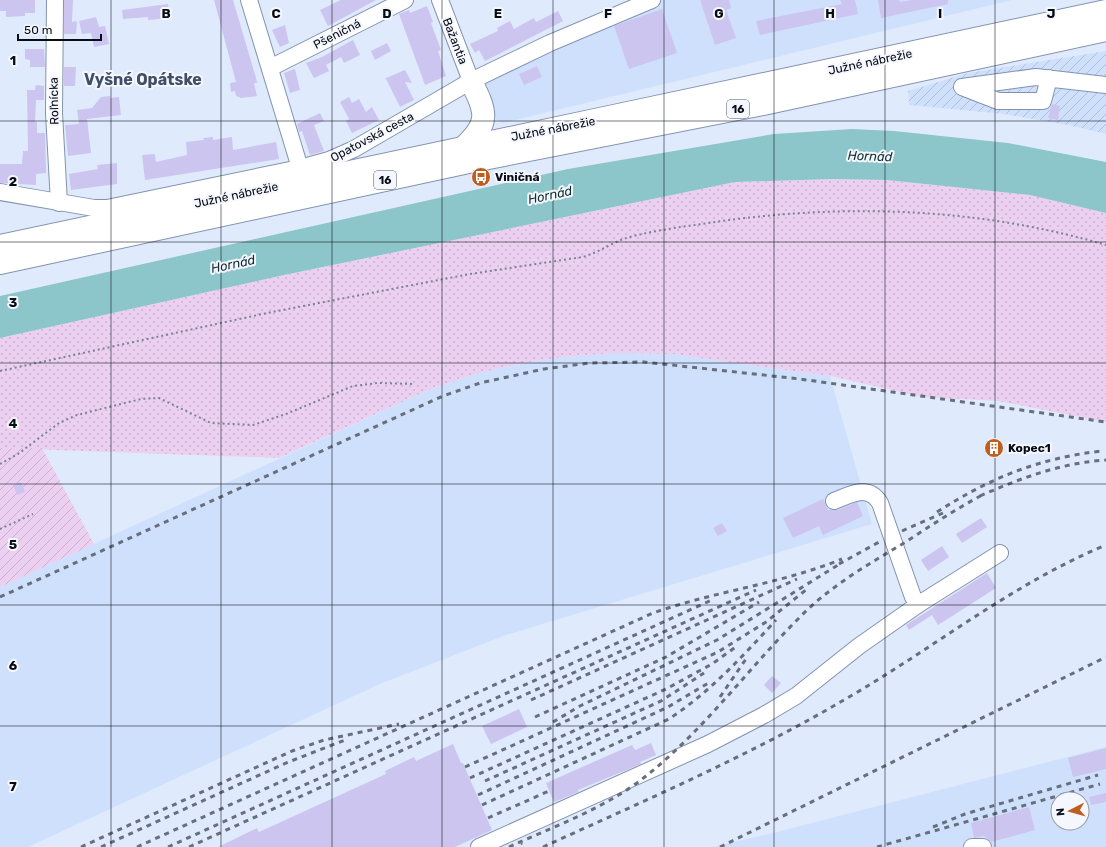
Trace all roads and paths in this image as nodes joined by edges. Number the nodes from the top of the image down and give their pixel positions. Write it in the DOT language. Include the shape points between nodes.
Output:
graph roads {
  1 [pos="55,0"];
  2 [pos="249,0"];
  3 [pos="405,0"];
  4 [pos="440,0"];
  5 [pos="652,0"];
  6 [pos="616,6"];
  7 [pos="1106,11"];
  8 [pos="1106,30"];
  9 [pos="270,68"];
  10 [pos="1049,78"];
  11 [pos="471,81"];
  12 [pos="1106,85"];
  13 [pos="483,112"];
  14 [pos="518,136"];
  15 [pos="464,147"];
  16 [pos="300,168"];
  17 [pos="0,192"];
  18 [pos="59,203"];
  19 [pos="1106,245"];
  20 [pos="0,246"];
  21 [pos="0,263"];
  22 [pos="0,371"];
  23 [pos="415,384"];
  24 [pos="0,464"];
  25 [pos="834,501"];
  26 [pos="33,514"];
  27 [pos="0,529"];
  28 [pos="1000,553"];
  29 [pos="919,604"];
  30 [pos="479,847"];
  31 [pos="972,847"];
  32 [pos="983,847"];
  1 -- 18 [label="street, Roľnícka" via="54,113"];
  2 -- 9 [label="street"];
  3 -- 9 [label="street, Pšeničná"];
  4 -- 11 [label="street, Bažantia"];
  5 -- 6 [label="street, Opatovská cesta"];
  6 -- 11 [label="street, Opatovská cesta"];
  7 -- 14 [label="highway, Južné nábrežie / 16" via="680,104"];
  8 -- 21 [label="highway, Južné nábrežie / 16" via="753,106 478,160"];
  9 -- 16 [label="street"];
  10 -- 12 [label="street"];
  11 -- 13 [label="highway"];
  11 -- 16 [label="street, Opatovská cesta" via="354,149 329,160"];
  13 -- 14 [label="highway" via="496,125"];
  13 -- 15 [label="highway" via="481,130"];
  14 -- 15 [label="highway, Južné nábrežie / 16"];
  15 -- 20 [label="highway, Južné nábrežie / 16"];
  16 -- 18 [label="street, Opatovská cesta" via="107,208"];
  17 -- 18 [label="street, Opatovská cesta"];
  19 -- 22 [label="path" via="1013,223 963,216 848,211 797,212 748,217 629,237 583,256 470,274 267,313"];
  23 -- 24 [label="path" via="378,383 353,386 253,425 211,423 159,398 141,399 77,415 59,423 18,454"];
  25 -- 29 [label="street" via="856,493 867,492 875,496 913,597"];
  26 -- 27 [label="path"];
  28 -- 29 [label="street"];
  29 -- 30 [label="street" via="859,646 796,696 764,715 708,744"];
  31 -- 32 [label="street"];
}
